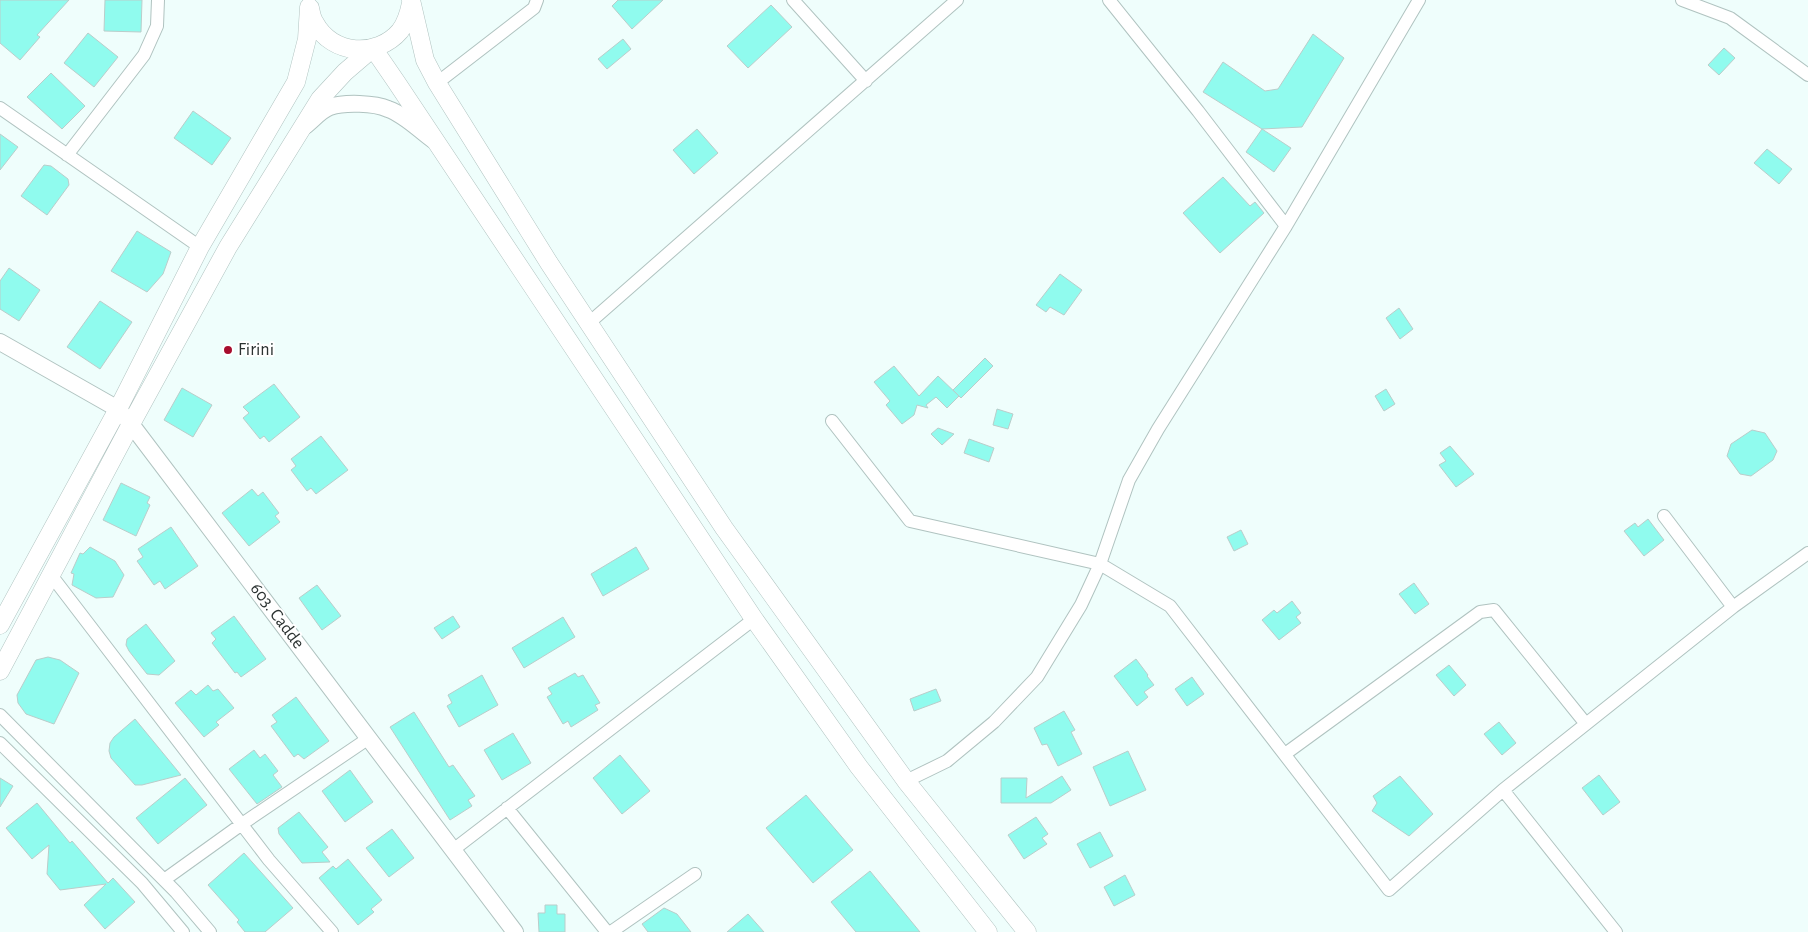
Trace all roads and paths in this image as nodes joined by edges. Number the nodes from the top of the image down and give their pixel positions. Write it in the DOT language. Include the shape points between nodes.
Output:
graph roads {
  1 [pos="158,0"];
  2 [pos="411,0"];
  3 [pos="537,0"];
  4 [pos="793,0"];
  5 [pos="957,0"];
  6 [pos="1109,0"];
  7 [pos="1419,0"];
  8 [pos="1682,0"];
  9 [pos="309,3"];
  10 [pos="373,48"];
  11 [pos="1808,75"];
  12 [pos="866,81"];
  13 [pos="437,83"];
  14 [pos="0,108"];
  15 [pos="300,131"];
  16 [pos="438,144"];
  17 [pos="67,155"];
  18 [pos="1286,226"];
  19 [pos="200,247"];
  20 [pos="589,323"];
  21 [pos="0,342"];
  22 [pos="118,409"];
  23 [pos="832,421"];
  24 [pos="131,424"];
  25 [pos="1664,516"];
  26 [pos="1808,553"];
  27 [pos="1100,564"];
  28 [pos="51,574"];
  29 [pos="1732,607"];
  30 [pos="754,619"];
  31 [pos="0,625"];
  32 [pos="0,671"];
  33 [pos="0,715"];
  34 [pos="1586,724"];
  35 [pos="369,738"];
  36 [pos="0,743"];
  37 [pos="1285,754"];
  38 [pos="906,781"];
  39 [pos="1503,790"];
  40 [pos="507,808"];
  41 [pos="242,824"];
  42 [pos="453,850"];
  43 [pos="695,874"];
  44 [pos="164,880"];
  45 [pos="983,930"];
  46 [pos="183,932"];
  47 [pos="210,932"];
  48 [pos="332,932"];
  49 [pos="515,932"];
  50 [pos="607,932"];
  51 [pos="611,932"];
  52 [pos="1027,932"];
  53 [pos="1616,932"];
  1 -- 17 [label="street" via="156,26 144,54"];
  2 -- 10 [label="main road" via="408,16 400,31 388,42"];
  2 -- 13 [label="main road" via="425,60"];
  3 -- 13 [label="street" via="534,8"];
  4 -- 12 [label="street"];
  5 -- 12 [label="street"];
  6 -- 18 [label="street"];
  7 -- 18 [label="street"];
  8 -- 11 [label="street" via="1730,18"];
  9 -- 10 [label="main road" via="315,23 325,36 340,46 356,50"];
  9 -- 19 [label="main road" via="307,39 296,82"];
  10 -- 15 [label="main road" via="344,72 320,99"];
  10 -- 16 [label="main road"];
  12 -- 20 [label="street"];
  13 -- 20 [label="main road"];
  14 -- 17 [label="street"];
  15 -- 16 [label="street" via="329,107 364,104 388,108"];
  15 -- 24 [label="main road" via="228,248"];
  16 -- 30 [label="main road"];
  17 -- 19 [label="street"];
  18 -- 27 [label="street" via="1129,480"];
  19 -- 22 [label="main road"];
  20 -- 38 [label="main road" via="724,528"];
  21 -- 22 [label="street, 603. Cadde"];
  22 -- 24 [label="street, 603. Cadde"];
  22 -- 31 [label="main road"];
  23 -- 27 [label="street" via="910,521"];
  24 -- 28 [label="main road"];
  24 -- 35 [label="street, 603. Cadde"];
  25 -- 29 [label="street"];
  26 -- 29 [label="street"];
  27 -- 37 [label="street" via="1170,606"];
  27 -- 38 [label="street" via="1081,605 1037,678 994,722 946,761"];
  28 -- 32 [label="main road"];
  28 -- 41 [label="street"];
  29 -- 34 [label="street"];
  30 -- 40 [label="street"];
  30 -- 45 [label="main road" via="858,767"];
  33 -- 44 [label="street"];
  34 -- 37 [label="street" via="1494,610 1480,612"];
  34 -- 39 [label="street"];
  35 -- 41 [label="street"];
  35 -- 42 [label="street, 603. Cadde"];
  36 -- 46 [label="street" via="142,883"];
  37 -- 39 [label="street" via="1389,890"];
  38 -- 52 [label="main road"];
  39 -- 53 [label="street"];
  40 -- 42 [label="street"];
  40 -- 50 [label="street"];
  41 -- 44 [label="street"];
  41 -- 48 [label="street"];
  42 -- 49 [label="street, 603. Cadde"];
  43 -- 51 [label="street"];
  44 -- 47 [label="street"];
}
